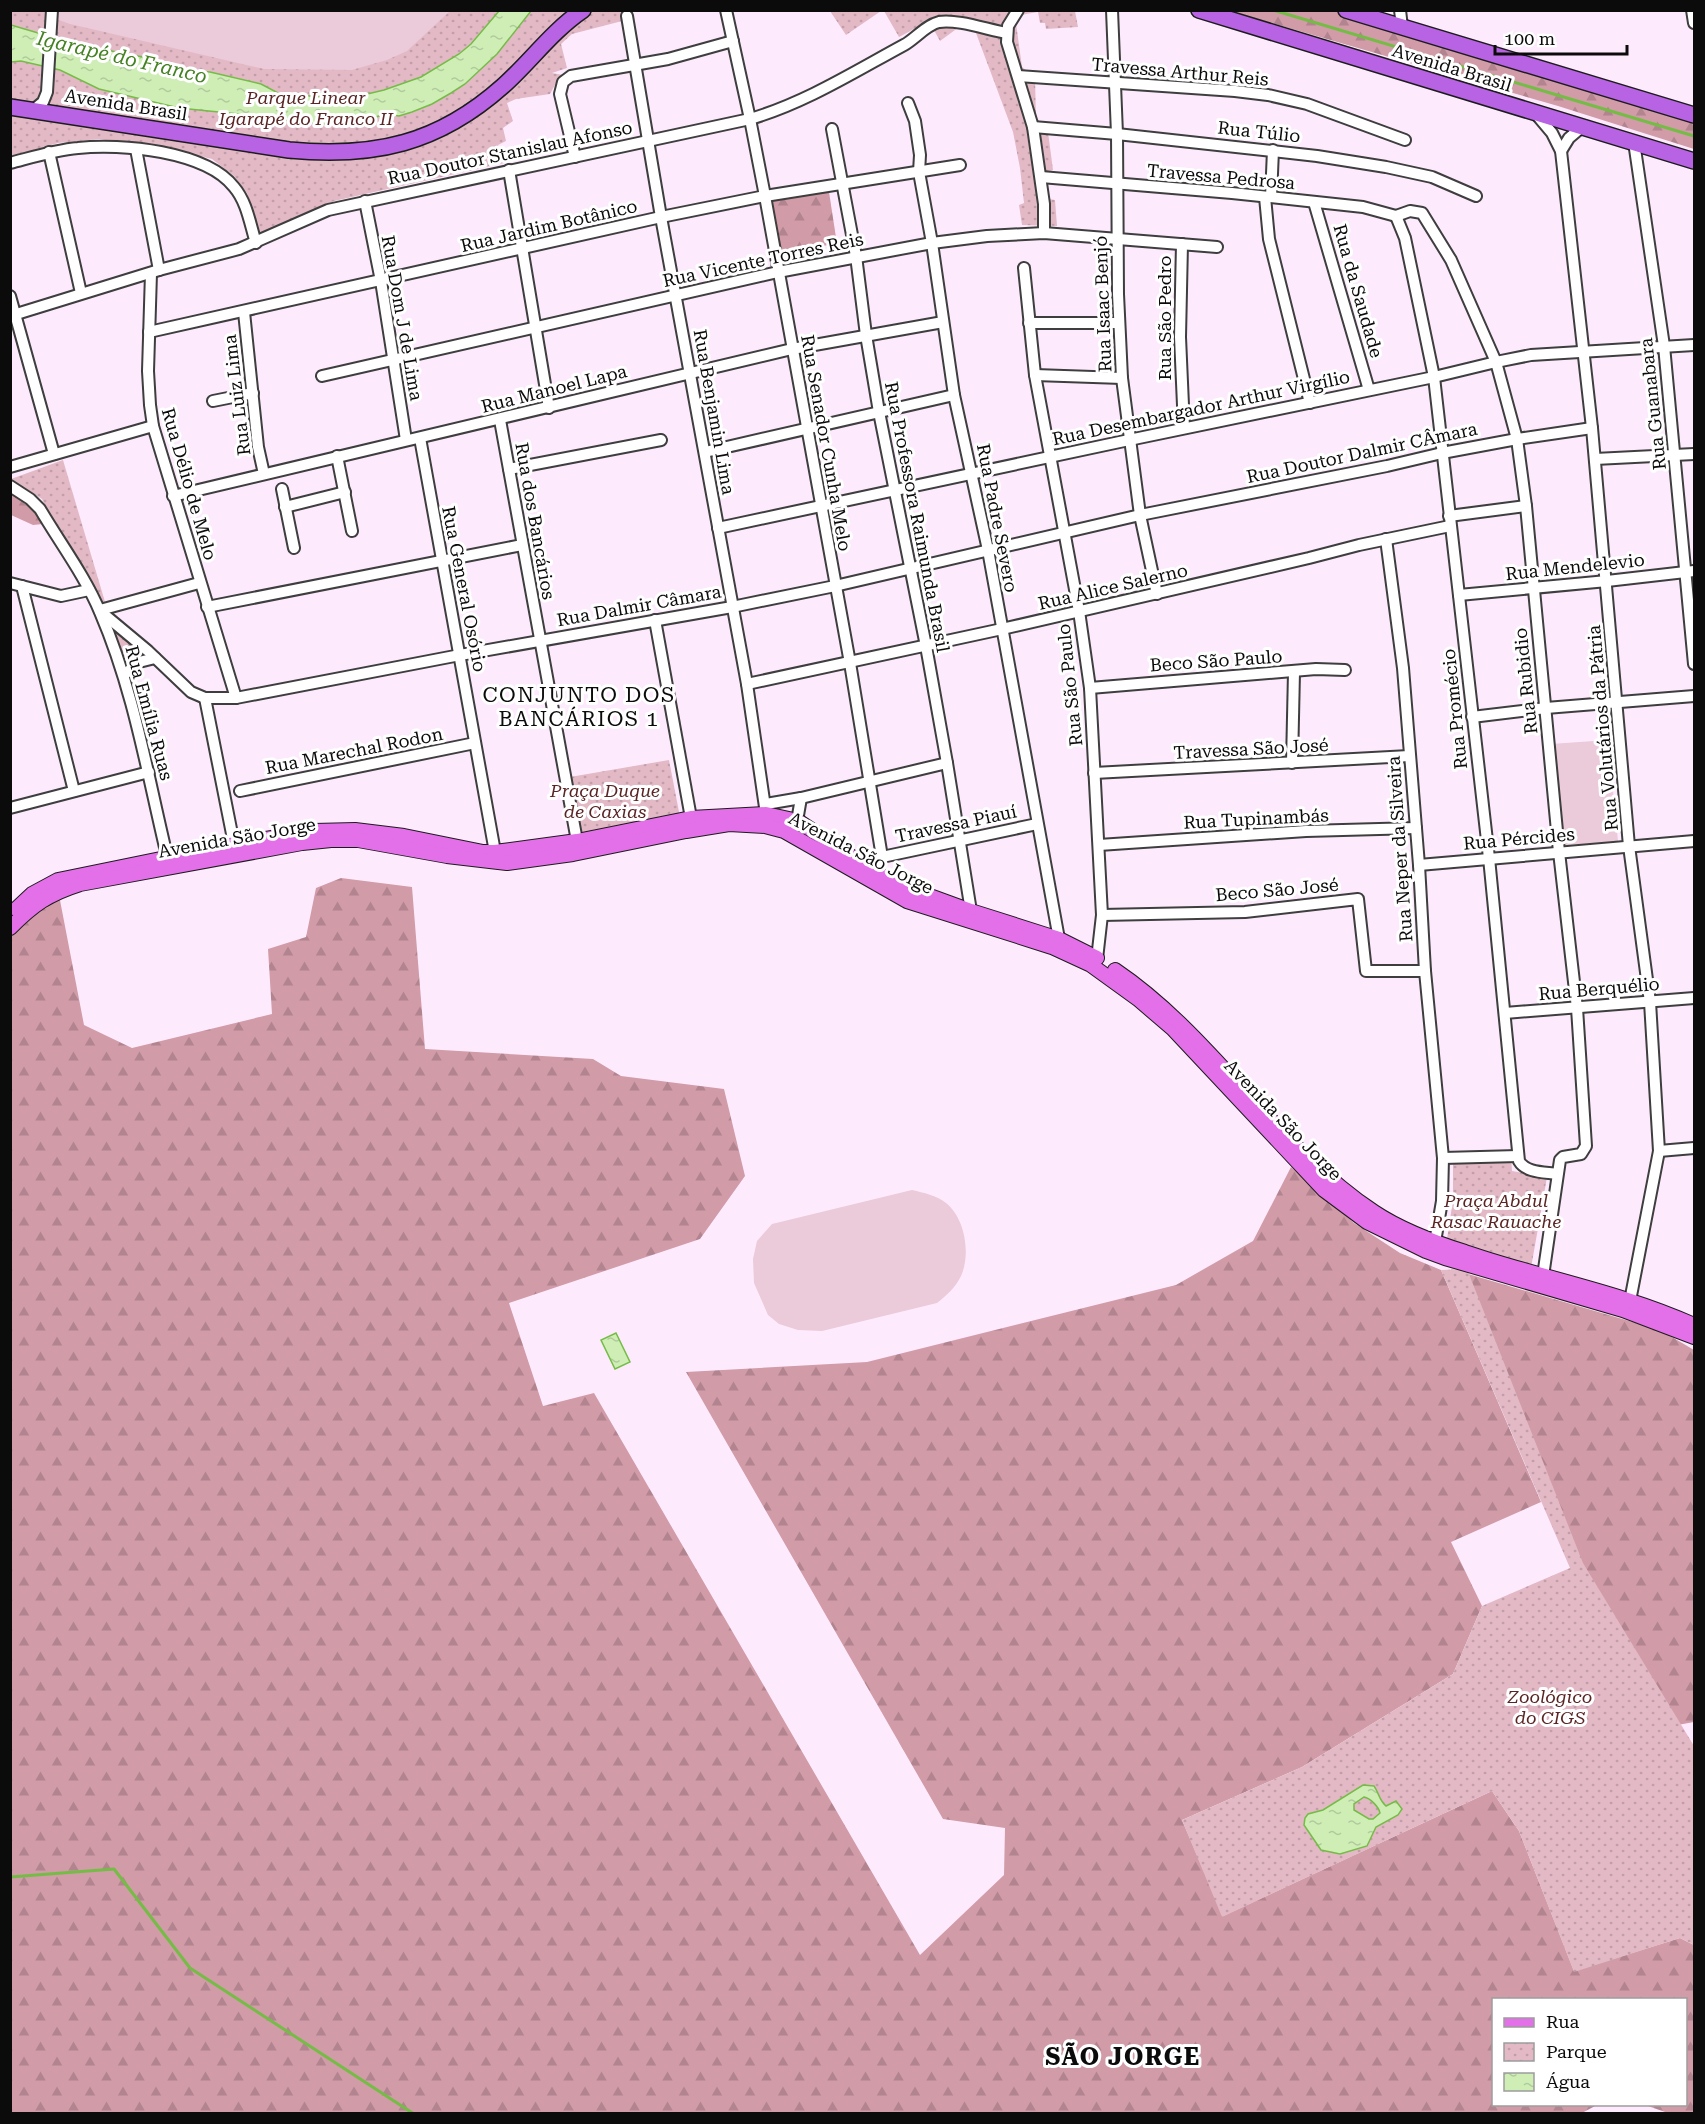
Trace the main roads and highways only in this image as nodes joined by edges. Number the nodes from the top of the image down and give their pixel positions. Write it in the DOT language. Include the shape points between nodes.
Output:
graph roads {
  1 [pos="583,10"];
  2 [pos="1199,10"];
  3 [pos="1346,10"];
  4 [pos="10,107"];
  5 [pos="1695,115"];
  6 [pos="1695,160"];
  7 [pos="796,828"];
  8 [pos="168,862"];
  9 [pos="872,876"];
  10 [pos="10,915"];
  11 [pos="10,928"];
  12 [pos="1695,1325"];
  13 [pos="1695,1337"];
  1 -- 4 [label="highway, Avenida Brasil" via="504,86 474,109 415,140 382,149 324,153 289,150"];
  2 -- 6 [label="highway, Avenida Brasil"];
  3 -- 5 [label="highway, Avenida Brasil"];
  7 -- 8 [label="main road, Avenida São Jorge" via="729,824 507,863 358,840 302,843"];
  7 -- 8 [label="main road, Avenida São Jorge" via="766,809 495,852 356,830 314,831 234,844"];
  7 -- 9 [label="main road, Avenida São Jorge"];
  8 -- 10 [label="main road, Avenida São Jorge" via="58,880 32,894"];
  8 -- 11 [label="main road, Avenida São Jorge" via="59,890 32,906"];
  9 -- 12 [label="main road, Avenida São Jorge" via="1059,939 1098,959 1137,985 1172,1016 1339,1187 1402,1228"];
  9 -- 13 [label="main road, Avenida São Jorge" via="908,901 1052,947 1115,981 1173,1029 1324,1190 1375,1227 1445,1258 1623,1310"];
}
